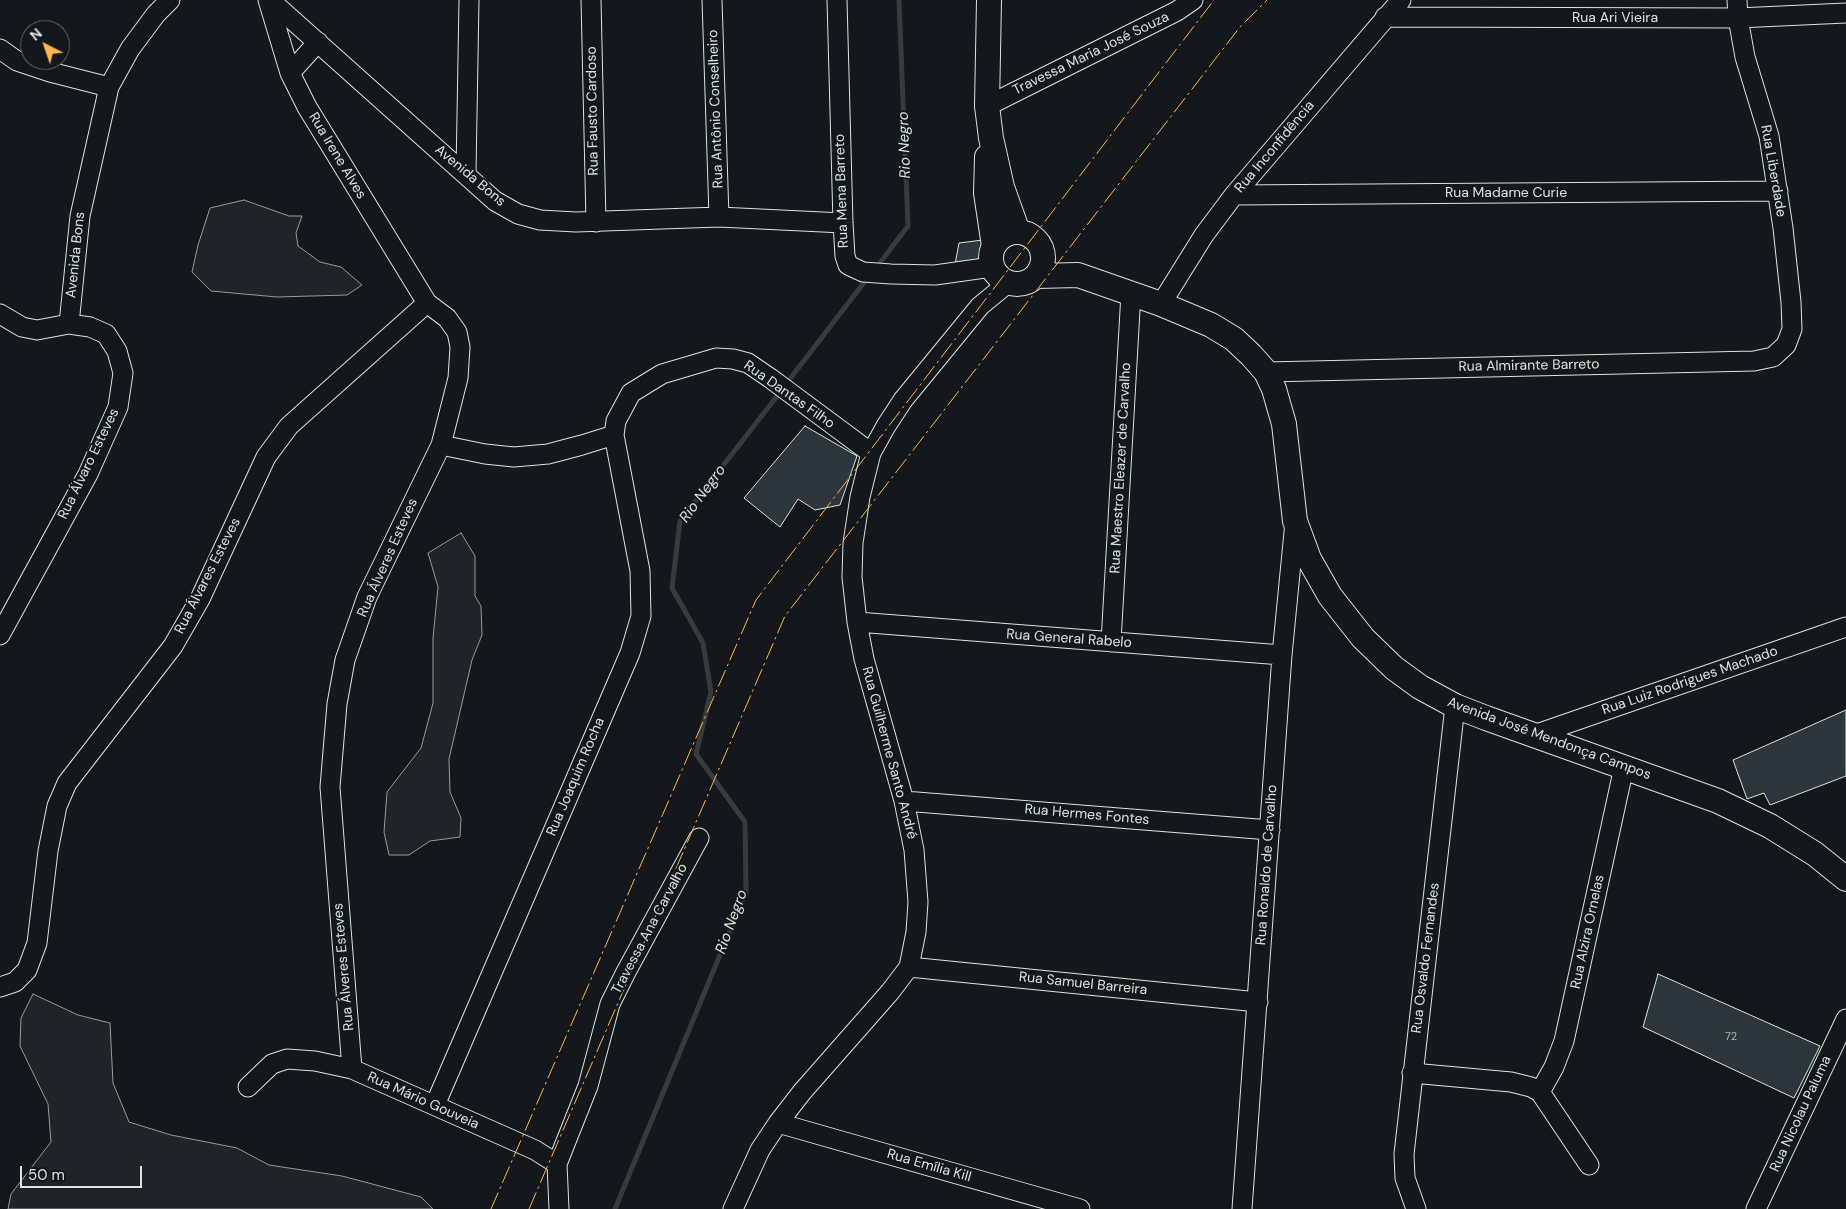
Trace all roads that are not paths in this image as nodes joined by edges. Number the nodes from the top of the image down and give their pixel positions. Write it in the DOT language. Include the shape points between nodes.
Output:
graph roads {
  1 [pos="170,0"];
  2 [pos="269,0"];
  3 [pos="469,0"];
  4 [pos="591,0"];
  5 [pos="712,0"];
  6 [pos="837,0"];
  7 [pos="989,0"];
  8 [pos="1193,0"];
  9 [pos="1401,0"];
  10 [pos="1738,9"];
  11 [pos="1846,13"];
  12 [pos="1385,17"];
  13 [pos="318,42"];
  14 [pos="0,49"];
  15 [pos="290,73"];
  16 [pos="109,87"];
  17 [pos="987,106"];
  18 [pos="991,138"];
  19 [pos="466,173"];
  20 [pos="1778,191"];
  21 [pos="1234,195"];
  22 [pos="719,217"];
  23 [pos="596,222"];
  24 [pos="842,223"];
  25 [pos="1018,232"];
  26 [pos="1041,246"];
  27 [pos="997,267"];
  28 [pos="1078,275"];
  29 [pos="1037,276"];
  30 [pos="1131,293"];
  31 [pos="427,303"];
  32 [pos="1161,304"];
  33 [pos="0,314"];
  34 [pos="69,324"];
  35 [pos="1786,345"];
  36 [pos="1266,372"];
  37 [pos="614,435"];
  38 [pos="441,445"];
  39 [pos="872,453"];
  40 [pos="1295,521"];
  41 [pos="857,622"];
  42 [pos="1846,627"];
  43 [pos="0,635"];
  44 [pos="1111,642"];
  45 [pos="1282,655"];
  46 [pos="1455,706"];
  47 [pos="1534,734"];
  48 [pos="1624,767"];
  49 [pos="904,801"];
  50 [pos="1270,830"];
  51 [pos="699,838"];
  52 [pos="1846,879"];
  53 [pos="908,967"];
  54 [pos="0,986"];
  55 [pos="1258,1002"];
  56 [pos="1846,1019"];
  57 [pos="352,1069"];
  58 [pos="1412,1073"];
  59 [pos="248,1087"];
  60 [pos="1540,1092"];
  61 [pos="435,1105"];
  62 [pos="778,1123"];
  63 [pos="557,1164"];
  64 [pos="1589,1165"];
  65 [pos="559,1209"];
  66 [pos="733,1209"];
  67 [pos="1080,1209"];
  68 [pos="1242,1209"];
  69 [pos="1416,1209"];
  70 [pos="1756,1209"];
  1 -- 16 [label="street, Avenida Bons" via="130,49"];
  2 -- 13 [label="street, Avenida Bons"];
  2 -- 15 [label="street, Rua Irene Alves"];
  3 -- 19 [label="street"];
  4 -- 23 [label="street, Rua Fausto Cardoso"];
  5 -- 22 [label="street, Rua Antônio Conselheiro"];
  6 -- 24 [label="street, Rua Mena Barreto"];
  7 -- 17 [label="main road"];
  8 -- 17 [label="street, Travessa Maria José Souza"];
  9 -- 12 [label="street, Rua Inconfidência"];
  10 -- 11 [label="street, Rua Ari Vieira"];
  10 -- 12 [label="street, Rua Ari Vieira"];
  10 -- 20 [label="street, Rua Liberdade" via="1745,57 1769,136"];
  12 -- 21 [label="street, Rua Inconfidência"];
  13 -- 15 [label="street"];
  13 -- 19 [label="street, Avenida Bons"];
  14 -- 16 [label="street" via="17,61"];
  15 -- 31 [label="street, Rua Irene Alves" via="307,107"];
  16 -- 34 [label="street, Avenida Bons" via="80,216"];
  17 -- 18 [label="main road"];
  18 -- 25 [label="main road" via="1002,188"];
  18 -- 27 [label="main road" via="985,165 986,193"];
  19 -- 23 [label="street, Avenida Bons" via="496,200 518,214 540,220"];
  20 -- 21 [label="street, Rua Madame Curie"];
  20 -- 35 [label="street, Rua Liberdade" via="1792,329"];
  21 -- 32 [label="street, Rua Inconfidência" via="1204,235"];
  22 -- 23 [label="street, Avenida Bons"];
  22 -- 24 [label="street, Avenida Bons"];
  24 -- 27 [label="street, Rua Mena Barreto" via="848,264 863,272 942,274"];
  25 -- 26 [label="main road" via="1032,236"];
  25 -- 27 [label="main road" via="1008,233"];
  26 -- 28 [label="main road, Avenida José Mendonça Campos"];
  26 -- 29 [label="main road" via="1044,256"];
  27 -- 29 [label="main road" via="1018,285"];
  27 -- 39 [label="street, Rua Guilherme Santo André" via="980,306 903,400"];
  28 -- 29 [label="main road, Avenida José Mendonça Campos"];
  28 -- 30 [label="main road, Avenida José Mendonça Campos"];
  30 -- 32 [label="main road, Avenida José Mendonça Campos"];
  30 -- 44 [label="street, Rua Maestro Eleazer de Carvalho"];
  31 -- 38 [label="street, Rua Álveres Esteves" via="447,318 460,347 458,378"];
  31 -- 54 [label="street, Rua Álvares Esteves" via="289,426 266,457 200,599 173,646 67,783 57,806 48,851 37,943 27,970 15,982"];
  32 -- 36 [label="main road, Avenida José Mendonça Campos" via="1211,325 1234,339"];
  33 -- 34 [label="street, Rua Álvaro Esteves" via="22,327 37,330"];
  34 -- 43 [label="street, Rua Álvaro Esteves" via="90,327 106,334 117,350 123,373 118,407 88,474"];
  35 -- 36 [label="street, Rua Almirante Barreto" via="1773,356 1754,362"];
  36 -- 40 [label="main road, Avenida José Mendonça Campos" via="1284,424"];
  37 -- 38 [label="street" via="548,454 514,457"];
  37 -- 39 [label="street, Rua Dantas Filho" via="616,421 631,393 662,374 716,358 733,359 748,363"];
  37 -- 61 [label="street, Rua Joaquim Rocha" via="640,571 641,616 630,652"];
  38 -- 57 [label="street, Rua Álveres Esteves" via="367,597 345,660 337,704 330,787"];
  39 -- 41 [label="street, Rua Guilherme Santo André" via="852,542"];
  40 -- 45 [label="street, Rua Ronaldo de Carvalho"];
  40 -- 46 [label="main road, Avenida José Mendonça Campos" via="1309,559 1330,596 1362,638 1413,683"];
  41 -- 44 [label="street, Rua General Rabelo"];
  41 -- 49 [label="street, Rua Guilherme Santo André" via="864,659"];
  42 -- 47 [label="street, Rua Luiz Rodrigues Machado"];
  44 -- 45 [label="street, Rua General Rabelo"];
  45 -- 50 [label="street, Rua Ronaldo de Carvalho"];
  46 -- 47 [label="main road, Avenida José Mendonça Campos"];
  46 -- 58 [label="street, Rua Osvaldo Fernandes"];
  47 -- 48 [label="main road, Avenida José Mendonça Campos"];
  48 -- 52 [label="main road, Avenida José Mendonça Campos" via="1718,801 1770,826"];
  48 -- 60 [label="street, Rua Alzira Ornelas" via="1564,1041"];
  49 -- 50 [label="street, Rua Hermes Fontes"];
  49 -- 53 [label="street, Rua Guilherme Santo André" via="914,850 918,902 916,932"];
  50 -- 55 [label="street, Rua Ronaldo de Carvalho"];
  51 -- 63 [label="street, Travessa Ana Carvalho" via="610,1004 588,1086"];
  53 -- 55 [label="street, Rua Samuel Barreira"];
  53 -- 62 [label="street, Rua Guilherme Santo André"];
  55 -- 68 [label="street, Rua Ronaldo de Carvalho"];
  56 -- 70 [label="street, Rua Nicolau Paluma"];
  57 -- 59 [label="street, Rua Mário Gouveia" via="287,1058 272,1064"];
  57 -- 61 [label="street, Rua Mário Gouveia"];
  58 -- 60 [label="street" via="1511,1082"];
  58 -- 69 [label="street, Rua Osvaldo Fernandes" via="1404,1154 1405,1178"];
  60 -- 64 [label="street"];
  61 -- 63 [label="street, Rua Mário Gouveia" via="535,1150"];
  62 -- 66 [label="street, Rua Guilherme Santo André" via="760,1150"];
  62 -- 67 [label="street, Rua Emília Kill"];
  63 -- 65 [label="street"];
}
